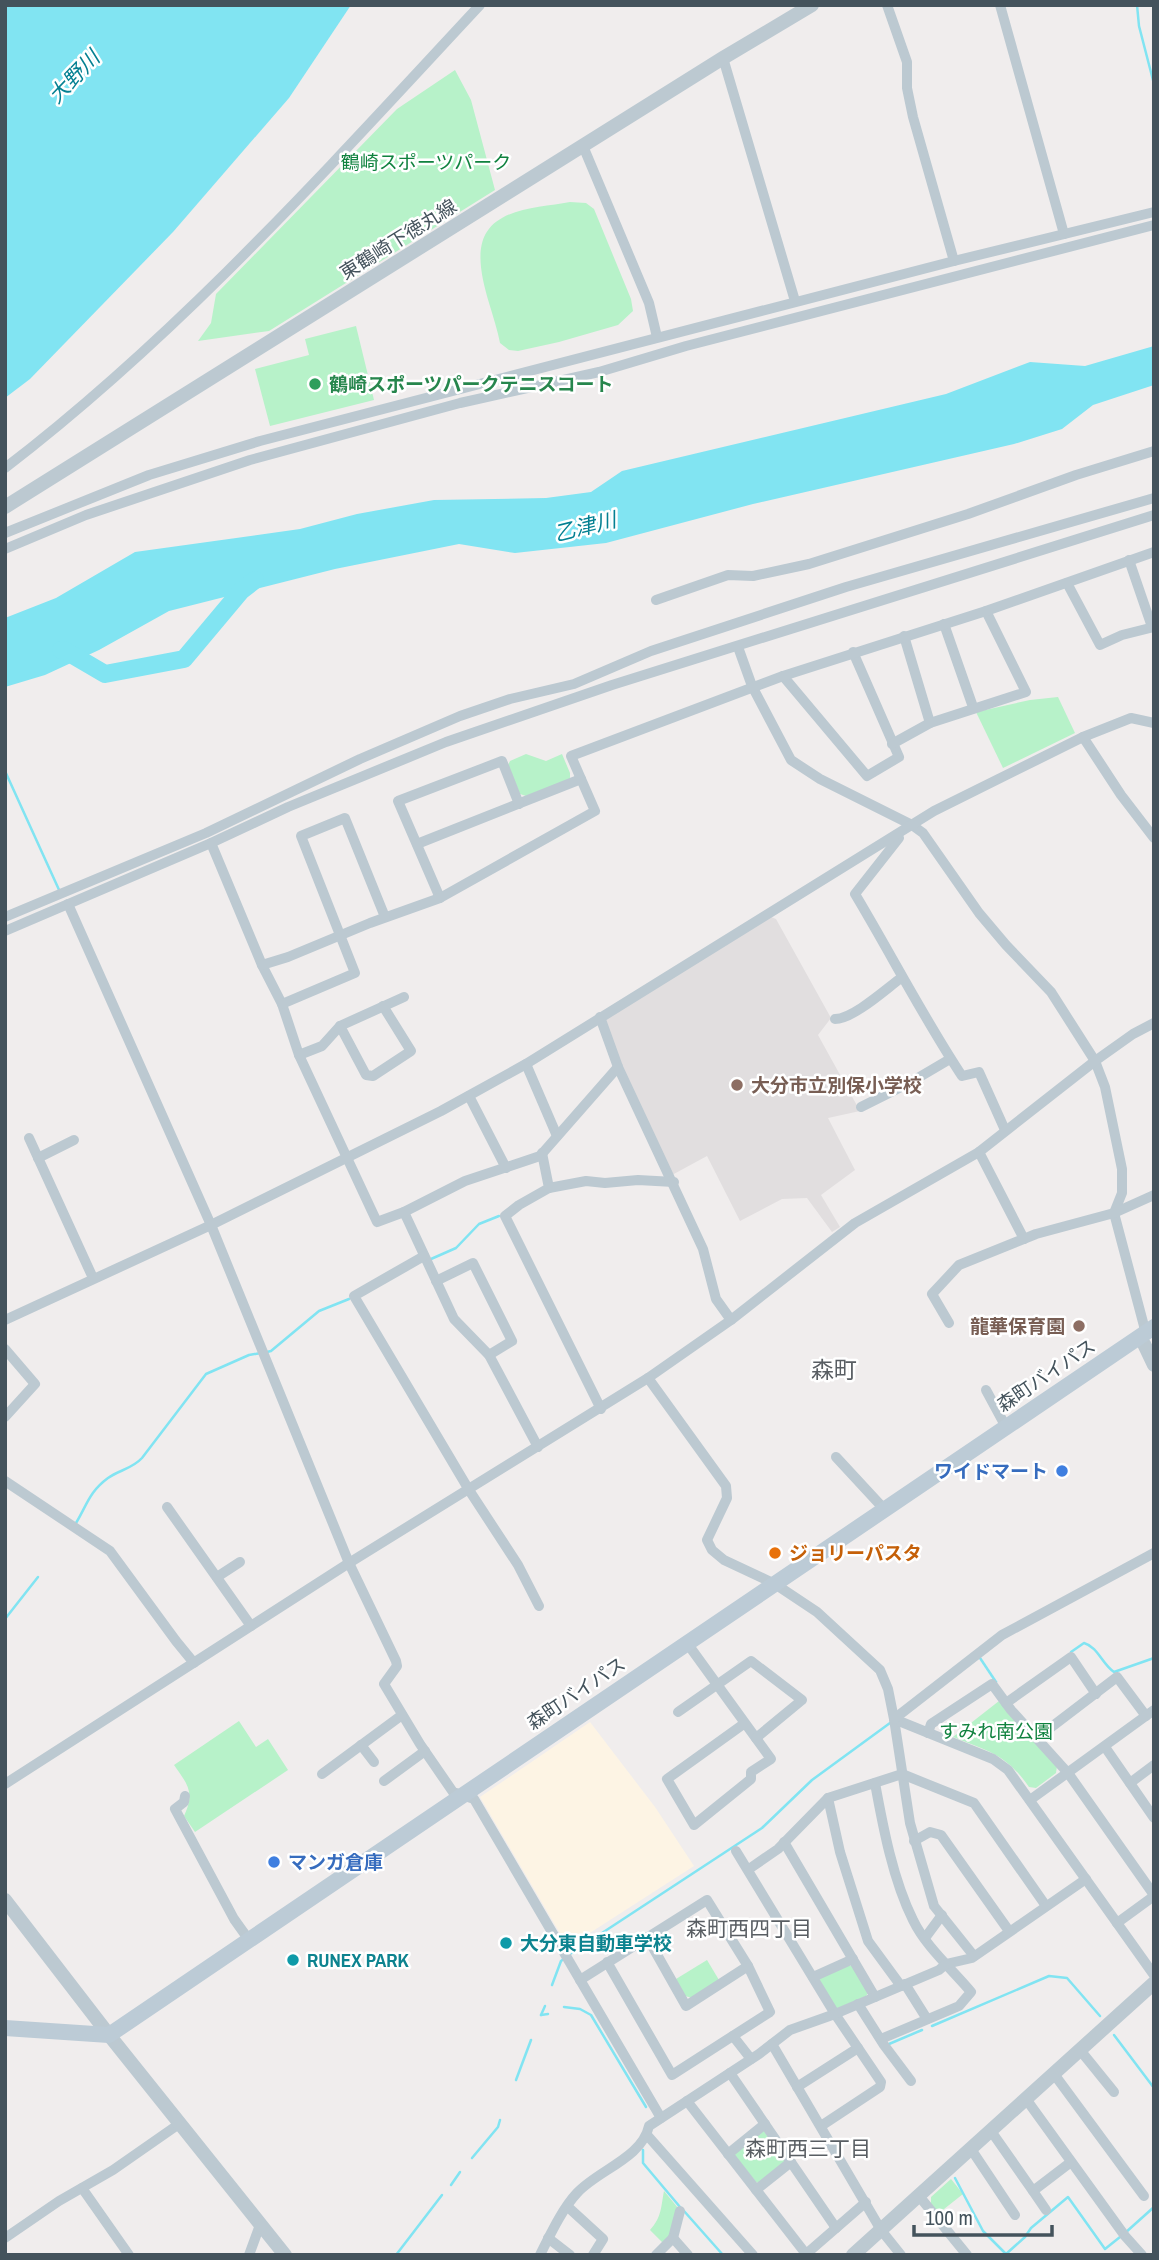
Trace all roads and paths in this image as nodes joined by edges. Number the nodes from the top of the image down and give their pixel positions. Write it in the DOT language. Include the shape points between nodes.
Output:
graph roads {
  1 [pos="480,5"];
  2 [pos="812,5"];
  3 [pos="887,5"];
  4 [pos="1000,5"];
  5 [pos="723,58"];
  6 [pos="583,146"];
  7 [pos="1154,212"];
  8 [pos="1154,225"];
  9 [pos="1063,234"];
  10 [pos="954,261"];
  11 [pos="795,301"];
  12 [pos="657,337"];
  13 [pos="1154,451"];
  14 [pos="5,468"];
  15 [pos="1154,498"];
  16 [pos="5,507"];
  17 [pos="1154,515"];
  18 [pos="5,533"];
  19 [pos="5,549"];
  20 [pos="1154,552"];
  21 [pos="1129,560"];
  22 [pos="1067,583"];
  23 [pos="656,600"];
  24 [pos="986,611"];
  25 [pos="944,624"];
  26 [pos="1153,627"];
  27 [pos="904,636"];
  28 [pos="738,647"];
  29 [pos="853,652"];
  30 [pos="783,676"];
  31 [pos="752,687"];
  32 [pos="973,707"];
  33 [pos="930,723"];
  34 [pos="1154,723"];
  35 [pos="1083,737"];
  36 [pos="892,744"];
  37 [pos="581,779"];
  38 [pos="519,804"];
  39 [pos="907,828"];
  40 [pos="1154,838"];
  41 [pos="211,843"];
  42 [pos="417,844"];
  43 [pos="440,898"];
  44 [pos="68,904"];
  45 [pos="5,917"];
  46 [pos="386,917"];
  47 [pos="5,932"];
  48 [pos="339,936"];
  49 [pos="262,965"];
  50 [pos="901,978"];
  51 [pos="404,997"];
  52 [pos="282,1004"];
  53 [pos="383,1006"];
  54 [pos="600,1017"];
  55 [pos="835,1019"];
  56 [pos="1154,1023"];
  57 [pos="340,1026"];
  58 [pos="299,1055"];
  59 [pos="950,1059"];
  60 [pos="1095,1061"];
  61 [pos="526,1064"];
  62 [pos="618,1067"];
  63 [pos="469,1096"];
  64 [pos="861,1107"];
  65 [pos="1005,1130"];
  66 [pos="557,1136"];
  67 [pos="29,1138"];
  68 [pos="74,1140"];
  69 [pos="979,1152"];
  70 [pos="542,1153"];
  71 [pos="347,1157"];
  72 [pos="38,1158"];
  73 [pos="506,1168"];
  74 [pos="674,1182"];
  75 [pos="549,1188"];
  76 [pos="1154,1195"];
  77 [pos="404,1212"];
  78 [pos="1114,1213"];
  79 [pos="211,1225"];
  80 [pos="1024,1239"];
  81 [pos="424,1256"];
  82 [pos="93,1278"];
  83 [pos="436,1281"];
  84 [pos="5,1320"];
  85 [pos="730,1320"];
  86 [pos="948,1323"];
  87 [pos="1147,1335"];
  88 [pos="5,1349"];
  89 [pos="489,1355"];
  90 [pos="1154,1365"];
  91 [pos="648,1378"];
  92 [pos="986,1390"];
  93 [pos="601,1409"];
  94 [pos="5,1417"];
  95 [pos="1006,1427"];
  96 [pos="538,1447"];
  97 [pos="836,1457"];
  98 [pos="5,1481"];
  99 [pos="469,1490"];
  100 [pos="167,1507"];
  101 [pos="885,1510"];
  102 [pos="1154,1553"];
  103 [pos="240,1562"];
  104 [pos="349,1563"];
  105 [pos="217,1577"];
  106 [pos="775,1584"];
  107 [pos="539,1606"];
  108 [pos="251,1626"];
  109 [pos="687,1643"];
  110 [pos="194,1663"];
  111 [pos="717,1685"];
  112 [pos="1096,1693"];
  113 [pos="1006,1703"];
  114 [pos="678,1712"];
  115 [pos="1150,1713"];
  116 [pos="402,1715"];
  117 [pos="894,1719"];
  118 [pos="745,1723"];
  119 [pos="928,1733"];
  120 [pos="756,1738"];
  121 [pos="1037,1738"];
  122 [pos="361,1745"];
  123 [pos="1105,1746"];
  124 [pos="425,1751"];
  125 [pos="374,1762"];
  126 [pos="1154,1765"];
  127 [pos="1068,1773"];
  128 [pos="321,1774"];
  129 [pos="902,1774"];
  130 [pos="384,1781"];
  131 [pos="875,1783"];
  132 [pos="1130,1783"];
  133 [pos="5,1784"];
  134 [pos="185,1796"];
  135 [pos="463,1796"];
  136 [pos="828,1798"];
  137 [pos="1030,1800"];
  138 [pos="1154,1818"];
  139 [pos="914,1841"];
  140 [pos="784,1842"];
  141 [pos="736,1851"];
  142 [pos="749,1869"];
  143 [pos="1086,1879"];
  144 [pos="1154,1895"];
  145 [pos="5,1900"];
  146 [pos="1046,1906"];
  147 [pos="942,1915"];
  148 [pos="1117,1923"];
  149 [pos="1009,1931"];
  150 [pos="647,1937"];
  151 [pos="925,1938"];
  152 [pos="249,1940"];
  153 [pos="974,1956"];
  154 [pos="853,1959"];
  155 [pos="607,1962"];
  156 [pos="946,1964"];
  157 [pos="748,1966"];
  158 [pos="1154,1975"];
  159 [pos="813,1977"];
  160 [pos="580,1979"];
  161 [pos="1154,1983"];
  162 [pos="903,1985"];
  163 [pos="875,1997"];
  164 [pos="858,2004"];
  165 [pos="835,2014"];
  166 [pos="927,2019"];
  167 [pos="5,2028"];
  168 [pos="109,2035"];
  169 [pos="733,2036"];
  170 [pos="881,2039"];
  171 [pos="772,2044"];
  172 [pos="858,2048"];
  173 [pos="1080,2050"];
  174 [pos="751,2059"];
  175 [pos="730,2073"];
  176 [pos="1054,2074"];
  177 [pos="911,2081"];
  178 [pos="797,2087"];
  179 [pos="1114,2092"];
  180 [pos="1026,2099"];
  181 [pos="687,2101"];
  182 [pos="661,2118"];
  183 [pos="179,2124"];
  184 [pos="765,2124"];
  185 [pos="821,2126"];
  186 [pos="991,2131"];
  187 [pos="647,2135"];
  188 [pos="971,2149"];
  189 [pos="728,2154"];
  190 [pos="791,2162"];
  191 [pos="1071,2162"];
  192 [pos="82,2188"];
  193 [pos="756,2190"];
  194 [pos="1033,2191"];
  195 [pos="1138,2193"];
  196 [pos="919,2196"];
  197 [pos="866,2202"];
  198 [pos="568,2207"];
  199 [pos="1046,2210"];
  200 [pos="680,2211"];
  201 [pos="1015,2216"];
  202 [pos="260,2225"];
  203 [pos="836,2228"];
  204 [pos="881,2230"];
  205 [pos="5,2238"];
  206 [pos="548,2238"];
  207 [pos="673,2238"];
  208 [pos="805,2254"];
  209 [pos="128,2255"];
  210 [pos="249,2255"];
  211 [pos="285,2255"];
  212 [pos="540,2255"];
  213 [pos="570,2255"];
  214 [pos="593,2255"];
  215 [pos="656,2255"];
  216 [pos="688,2255"];
  217 [pos="753,2255"];
  218 [pos="853,2255"];
  219 [pos="901,2255"];
  220 [pos="967,2255"];
  221 [pos="1142,2255"];
  1 -- 14 [label="street" via="196,304"];
  2 -- 5 [label="street, 東鶴崎下徳丸線"];
  3 -- 10 [label="street" via="907,62 913,117"];
  4 -- 9 [label="street"];
  5 -- 6 [label="street, 東鶴崎下徳丸線"];
  5 -- 11 [label="street"];
  6 -- 12 [label="street" via="649,303"];
  6 -- 16 [label="street, 東鶴崎下徳丸線"];
  7 -- 9 [label="street"];
  8 -- 19 [label="street" via="250,460 86,515"];
  9 -- 10 [label="street"];
  10 -- 11 [label="street"];
  11 -- 12 [label="street"];
  12 -- 18 [label="street" via="260,441 149,475"];
  13 -- 23 [label="street" via="809,564 752,576 728,575"];
  15 -- 45 [label="street" via="846,587 651,651 574,684 460,716 206,833"];
  17 -- 28 [label="street"];
  20 -- 21 [label="street"];
  21 -- 22 [label="street"];
  21 -- 26 [label="street"];
  22 -- 24 [label="street"];
  22 -- 26 [label="street" via="1100,645"];
  24 -- 25 [label="street"];
  24 -- 32 [label="street" via="1026,692"];
  25 -- 27 [label="street"];
  25 -- 32 [label="street"];
  27 -- 29 [label="street"];
  27 -- 33 [label="street"];
  28 -- 31 [label="street"];
  28 -- 41 [label="street" via="446,742"];
  29 -- 30 [label="street"];
  29 -- 36 [label="street"];
  30 -- 31 [label="street"];
  30 -- 36 [label="street" via="867,776 899,757"];
  31 -- 37 [label="street" via="571,755"];
  31 -- 39 [label="street" via="791,760"];
  32 -- 33 [label="street"];
  33 -- 36 [label="street"];
  34 -- 35 [label="street" via="1131,718"];
  35 -- 39 [label="street"];
  35 -- 40 [label="street"];
  37 -- 38 [label="street"];
  37 -- 43 [label="street" via="596,811"];
  38 -- 42 [label="street"];
  38 -- 42 [label="street" via="502,761 398,801"];
  39 -- 50 [label="street" via="855,894"];
  39 -- 54 [label="street"];
  39 -- 60 [label="street" via="923,833 979,913 1051,992"];
  41 -- 44 [label="street"];
  41 -- 49 [label="street"];
  42 -- 43 [label="street"];
  43 -- 46 [label="street"];
  44 -- 47 [label="street"];
  44 -- 79 [label="street"];
  46 -- 48 [label="street"];
  46 -- 48 [label="street" via="345,818 302,836"];
  48 -- 49 [label="street"];
  48 -- 52 [label="street" via="355,973"];
  49 -- 52 [label="street"];
  50 -- 55 [label="street" via="850,1014"];
  50 -- 59 [label="street"];
  51 -- 53 [label="street"];
  52 -- 58 [label="street"];
  53 -- 57 [label="street"];
  53 -- 57 [label="street" via="411,1051 373,1076 366,1075"];
  54 -- 61 [label="street"];
  54 -- 62 [label="street"];
  56 -- 60 [label="street"];
  57 -- 58 [label="street" via="322,1046"];
  58 -- 71 [label="street"];
  59 -- 64 [label="street"];
  59 -- 65 [label="street" via="962,1076 979,1072"];
  60 -- 65 [label="street"];
  60 -- 78 [label="street" via="1122,1169 1122,1194"];
  61 -- 63 [label="street"];
  61 -- 66 [label="street"];
  62 -- 66 [label="street"];
  62 -- 74 [label="street"];
  63 -- 71 [label="street"];
  63 -- 73 [label="street"];
  65 -- 69 [label="street"];
  66 -- 70 [label="street"];
  67 -- 72 [label="street"];
  68 -- 72 [label="street"];
  69 -- 80 [label="street"];
  69 -- 85 [label="street" via="855,1223"];
  70 -- 73 [label="street"];
  70 -- 75 [label="street"];
  71 -- 77 [label="street" via="377,1222"];
  71 -- 79 [label="street"];
  72 -- 82 [label="street"];
  73 -- 77 [label="street" via="465,1181"];
  74 -- 75 [label="street" via="586,1181"];
  74 -- 85 [label="street" via="704,1250 716,1299"];
  75 -- 93 [label="street" via="505,1216"];
  76 -- 78 [label="street"];
  77 -- 81 [label="street"];
  78 -- 80 [label="street"];
  78 -- 87 [label="street"];
  79 -- 82 [label="street"];
  79 -- 104 [label="street"];
  80 -- 86 [label="street" via="959,1265 932,1294"];
  81 -- 83 [label="street"];
  81 -- 99 [label="street" via="354,1296"];
  82 -- 84 [label="street"];
  83 -- 89 [label="street" via="454,1319"];
  83 -- 89 [label="street" via="473,1263 512,1341"];
  85 -- 91 [label="street"];
  87 -- 90 [label="street"];
  87 -- 95 [label="main road, 森町バイパス"];
  88 -- 94 [label="street" via="35,1384"];
  89 -- 96 [label="street"];
  91 -- 93 [label="street"];
  91 -- 106 [label="street" via="726,1486 727,1498 708,1545 724,1560"];
  92 -- 95 [label="street"];
  93 -- 96 [label="street"];
  95 -- 101 [label="main road, 森町バイパス"];
  96 -- 99 [label="street"];
  97 -- 101 [label="street"];
  98 -- 110 [label="street" via="110,1551"];
  99 -- 104 [label="street"];
  99 -- 107 [label="street"];
  100 -- 105 [label="street"];
  101 -- 106 [label="main road, 森町バイパス"];
  102 -- 117 [label="street" via="1002,1635"];
  103 -- 105 [label="street"];
  104 -- 108 [label="street"];
  104 -- 116 [label="street" via="396,1661 384,1684"];
  105 -- 108 [label="street"];
  106 -- 109 [label="main road, 森町バイパス"];
  106 -- 117 [label="street" via="817,1612 880,1670"];
  108 -- 110 [label="street"];
  109 -- 111 [label="street"];
  109 -- 135 [label="main road, 森町バイパス"];
  110 -- 133 [label="street"];
  111 -- 114 [label="street"];
  111 -- 118 [label="street"];
  111 -- 120 [label="street" via="751,1661 802,1700"];
  112 -- 113 [label="street" via="1071,1657"];
  112 -- 115 [label="street" via="1117,1677"];
  112 -- 121 [label="street"];
  113 -- 119 [label="street" via="992,1684 931,1724"];
  113 -- 121 [label="street"];
  115 -- 123 [label="street"];
  116 -- 122 [label="street"];
  116 -- 124 [label="street"];
  117 -- 119 [label="street"];
  117 -- 129 [label="street"];
  118 -- 120 [label="street"];
  118 -- 120 [label="street" via="667,1779 694,1825 771,1759"];
  119 -- 137 [label="street" via="998,1762"];
  121 -- 127 [label="street"];
  122 -- 125 [label="street"];
  122 -- 128 [label="street"];
  123 -- 127 [label="street"];
  123 -- 132 [label="street"];
  124 -- 130 [label="street"];
  124 -- 135 [label="street" via="453,1792"];
  126 -- 132 [label="street"];
  127 -- 137 [label="street"];
  127 -- 144 [label="street"];
  129 -- 131 [label="street"];
  129 -- 139 [label="street"];
  129 -- 146 [label="street" via="974,1803"];
  131 -- 136 [label="street"];
  131 -- 151 [label="street" via="895,1868 913,1920"];
  132 -- 138 [label="street"];
  134 -- 152 [label="street" via="175,1809"];
  135 -- 152 [label="main road, 森町バイパス"];
  135 -- 160 [label="street" via="474,1799"];
  136 -- 140 [label="street"];
  136 -- 162 [label="street" via="868,1941"];
  137 -- 143 [label="street"];
  139 -- 147 [label="street" via="934,1906"];
  139 -- 149 [label="street" via="930,1832 941,1835"];
  140 -- 142 [label="street"];
  140 -- 154 [label="street"];
  141 -- 142 [label="street"];
  142 -- 159 [label="street"];
  143 -- 146 [label="street"];
  143 -- 148 [label="street"];
  144 -- 148 [label="street"];
  145 -- 168 [label="street"];
  146 -- 149 [label="street"];
  147 -- 151 [label="street"];
  147 -- 153 [label="street"];
  148 -- 158 [label="street"];
  149 -- 153 [label="street"];
  150 -- 155 [label="street"];
  150 -- 157 [label="street" via="707,1900"];
  150 -- 157 [label="street" via="686,2006"];
  151 -- 156 [label="street"];
  152 -- 168 [label="main road, 森町バイパス"];
  153 -- 156 [label="street"];
  154 -- 159 [label="street"];
  154 -- 163 [label="street"];
  155 -- 160 [label="street"];
  155 -- 169 [label="street" via="672,2076"];
  156 -- 162 [label="street"];
  156 -- 166 [label="street" via="971,1992 959,2006"];
  157 -- 169 [label="street" via="770,2012"];
  159 -- 165 [label="street"];
  160 -- 182 [label="street"];
  161 -- 173 [label="street"];
  162 -- 163 [label="street"];
  162 -- 166 [label="street"];
  163 -- 164 [label="street"];
  164 -- 165 [label="street"];
  164 -- 170 [label="street"];
  165 -- 171 [label="street" via="790,2030"];
  165 -- 172 [label="street"];
  166 -- 170 [label="street"];
  167 -- 168 [label="main road"];
  168 -- 183 [label="street"];
  169 -- 174 [label="street"];
  170 -- 177 [label="street"];
  171 -- 174 [label="street"];
  171 -- 178 [label="street"];
  172 -- 178 [label="street"];
  172 -- 185 [label="street" via="881,2081 880,2087"];
  173 -- 176 [label="street"];
  173 -- 179 [label="street"];
  174 -- 175 [label="street"];
  175 -- 181 [label="street"];
  175 -- 184 [label="street"];
  176 -- 180 [label="street"];
  176 -- 195 [label="street" via="1077,2113"];
  178 -- 185 [label="street"];
  180 -- 186 [label="street"];
  180 -- 191 [label="street"];
  181 -- 182 [label="street"];
  181 -- 189 [label="street"];
  182 -- 187 [label="street" via="649,2126"];
  183 -- 192 [label="street"];
  183 -- 202 [label="street"];
  184 -- 189 [label="street"];
  184 -- 190 [label="street"];
  185 -- 197 [label="street"];
  186 -- 188 [label="street"];
  186 -- 194 [label="street"];
  187 -- 198 [label="street" via="636,2149 576,2194"];
  187 -- 217 [label="street"];
  188 -- 196 [label="street"];
  188 -- 201 [label="street"];
  189 -- 193 [label="street"];
  190 -- 193 [label="street"];
  190 -- 203 [label="street"];
  191 -- 194 [label="street"];
  191 -- 221 [label="street"];
  192 -- 205 [label="street"];
  192 -- 209 [label="street"];
  193 -- 208 [label="street"];
  194 -- 199 [label="street"];
  196 -- 204 [label="street"];
  196 -- 220 [label="street"];
  197 -- 203 [label="street"];
  197 -- 204 [label="street"];
  198 -- 206 [label="street"];
  198 -- 214 [label="street" via="603,2238"];
  200 -- 207 [label="street"];
  202 -- 210 [label="street"];
  202 -- 211 [label="street"];
  203 -- 208 [label="street"];
  204 -- 218 [label="street"];
  204 -- 219 [label="street"];
  206 -- 212 [label="street"];
  206 -- 213 [label="street"];
  207 -- 215 [label="street"];
  207 -- 216 [label="street"];
}
